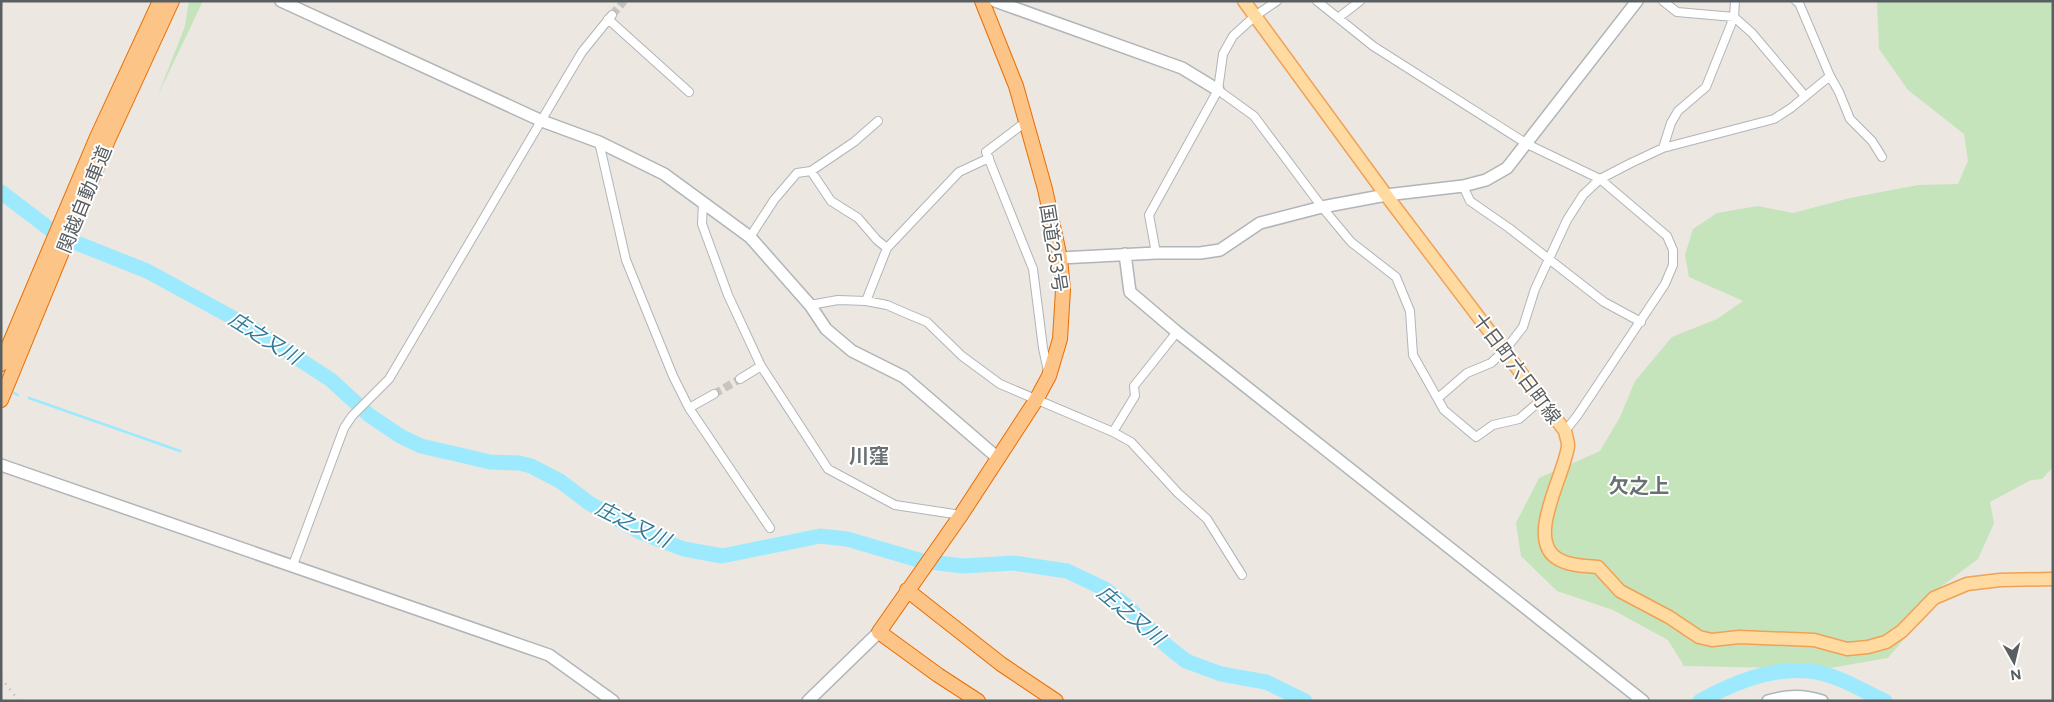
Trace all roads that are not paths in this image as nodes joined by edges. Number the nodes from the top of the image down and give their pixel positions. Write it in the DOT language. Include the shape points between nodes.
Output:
graph roads {
  1 [pos="160,1"];
  2 [pos="172,1"];
  3 [pos="281,1"];
  4 [pos="982,1"];
  5 [pos="995,1"];
  6 [pos="1244,1"];
  7 [pos="1277,1"];
  8 [pos="1318,1"];
  9 [pos="1360,1"];
  10 [pos="1637,1"];
  11 [pos="1663,1"];
  12 [pos="1735,1"];
  13 [pos="1796,1"];
  14 [pos="1349,4"];
  15 [pos="1255,16"];
  16 [pos="1734,17"];
  17 [pos="1338,18"];
  18 [pos="1830,76"];
  19 [pos="1218,90"];
  20 [pos="689,92"];
  21 [pos="1805,96"];
  22 [pos="542,121"];
  23 [pos="878,121"];
  24 [pos="1027,121"];
  25 [pos="599,142"];
  26 [pos="1527,144"];
  27 [pos="1663,148"];
  28 [pos="1882,156"];
  29 [pos="989,158"];
  30 [pos="811,171"];
  31 [pos="1600,179"];
  32 [pos="1463,186"];
  33 [pos="1386,195"];
  34 [pos="703,202"];
  35 [pos="1322,207"];
  36 [pos="72,213"];
  37 [pos="750,237"];
  38 [pos="887,248"];
  39 [pos="1156,252"];
  40 [pos="1125,254"];
  41 [pos="1060,258"];
  42 [pos="1548,260"];
  43 [pos="49,264"];
  44 [pos="866,301"];
  45 [pos="810,305"];
  46 [pos="1641,322"];
  47 [pos="1176,332"];
  48 [pos="1505,350"];
  49 [pos="1,364"];
  50 [pos="761,366"];
  51 [pos="1049,376"];
  52 [pos="740,380"];
  53 [pos="714,394"];
  54 [pos="1438,398"];
  55 [pos="1,400"];
  56 [pos="1036,400"];
  57 [pos="1541,400"];
  58 [pos="689,408"];
  59 [pos="1565,431"];
  60 [pos="1113,432"];
  61 [pos="999,459"];
  62 [pos="1,465"];
  63 [pos="961,515"];
  64 [pos="770,528"];
  65 [pos="293,565"];
  66 [pos="1242,575"];
  67 [pos="2053,579"];
  68 [pos="907,590"];
  69 [pos="879,632"];
  70 [pos="613,701"];
  71 [pos="808,701"];
  72 [pos="978,701"];
  73 [pos="1056,701"];
  74 [pos="1642,701"];
  75 [pos="1768,701"];
  76 [pos="1822,701"];
  1 -- 36 [label="highway, 関越自動車道" via="97,136"];
  2 -- 36 [label="highway, 関越自動車道"];
  3 -- 22 [label="street"];
  4 -- 24 [label="highway, 国道253号"];
  5 -- 19 [label="street" via="1182,68"];
  6 -- 15 [label="main road, 十日町六日町線"];
  7 -- 15 [label="street"];
  8 -- 17 [label="street"];
  9 -- 14 [label="street"];
  10 -- 26 [label="street"];
  11 -- 16 [label="street" via="1677,12"];
  12 -- 16 [label="street"];
  13 -- 18 [label="street"];
  14 -- 17 [label="street"];
  15 -- 19 [label="street" via="1233,36 1223,54"];
  15 -- 33 [label="main road, 十日町六日町線"];
  16 -- 21 [label="street" via="1752,33"];
  16 -- 27 [label="street" via="1706,87 1678,110 1670,123"];
  17 -- 26 [label="street" via="1373,46"];
  18 -- 21 [label="street"];
  18 -- 28 [label="street" via="1850,119"];
  19 -- 35 [label="street" via="1254,116"];
  19 -- 39 [label="street" via="1149,215"];
  20 -- 22 [label="street" via="610,17 582,52"];
  21 -- 27 [label="street" via="1774,119"];
  22 -- 25 [label="street"];
  22 -- 65 [label="street" via="389,379 344,428"];
  23 -- 30 [label="street"];
  24 -- 29 [label="street" via="986,152"];
  24 -- 41 [label="highway, 国道253号"];
  25 -- 34 [label="street" via="664,174"];
  25 -- 58 [label="street" via="626,260"];
  26 -- 31 [label="street"];
  26 -- 32 [label="street" via="1507,168 1486,180"];
  27 -- 31 [label="street"];
  29 -- 38 [label="street" via="959,172"];
  29 -- 51 [label="street" via="1033,269 1042,348"];
  30 -- 37 [label="street" via="797,173 774,200"];
  30 -- 38 [label="street" via="831,201 858,218"];
  31 -- 42 [label="street" via="1583,195"];
  31 -- 46 [label="street" via="1662,231 1673,250 1673,265 1665,284"];
  32 -- 33 [label="street"];
  32 -- 42 [label="street" via="1470,201"];
  33 -- 35 [label="street"];
  33 -- 48 [label="main road, 十日町六日町線"];
  34 -- 37 [label="street"];
  34 -- 50 [label="street" via="702,224 728,295"];
  35 -- 39 [label="street" via="1260,223 1220,250"];
  35 -- 54 [label="street" via="1351,242 1396,277 1410,311 1413,355"];
  36 -- 43 [label="highway, 関越自動車道"];
  37 -- 45 [label="street"];
  38 -- 44 [label="street"];
  39 -- 40 [label="street"];
  40 -- 41 [label="street"];
  40 -- 47 [label="street" via="1130,292"];
  41 -- 51 [label="highway, 国道253号" via="1063,290 1060,331"];
  42 -- 46 [label="street" via="1604,302"];
  42 -- 48 [label="street" via="1523,327"];
  43 -- 49 [label="highway, 関越自動車道"];
  43 -- 55 [label="highway, 関越自動車道"];
  44 -- 45 [label="street" via="838,300"];
  44 -- 56 [label="street" via="888,305 928,322 962,356 1000,384"];
  45 -- 61 [label="street" via="826,329 852,351 904,377"];
  46 -- 59 [label="street"];
  47 -- 60 [label="street" via="1134,386 1135,396"];
  47 -- 74 [label="street"];
  48 -- 54 [label="street" via="1492,363 1467,373"];
  48 -- 57 [label="main road, 十日町六日町線"];
  50 -- 52 [label="street"];
  50 -- 63 [label="street" via="828,470 895,505"];
  51 -- 56 [label="highway, 国道253号"];
  53 -- 58 [label="street"];
  54 -- 57 [label="street" via="1444,410 1476,437 1493,425 1518,419"];
  56 -- 60 [label="street"];
  56 -- 61 [label="highway, 国道253号"];
  57 -- 59 [label="main road, 十日町六日町線"];
  58 -- 64 [label="street"];
  59 -- 67 [label="main road, 十日町六日町線" via="1568,444 1565,461 1546,516 1545,536 1549,551 1559,560 1598,567 1620,591 1699,637 1712,640 1739,636 1814,640 1847,649 1868,647 1886,642 1902,631 1934,598 1967,584"];
  60 -- 66 [label="street" via="1130,442 1207,519"];
  61 -- 63 [label="highway, 国道253号"];
  62 -- 65 [label="street"];
  63 -- 68 [label="highway, 国道253号"];
  65 -- 70 [label="street" via="549,655"];
  68 -- 69 [label="highway, 国道253号"];
  68 -- 73 [label="highway" via="1001,664"];
  69 -- 71 [label="street"];
  69 -- 72 [label="highway"];
  75 -- 76 [label="street" via="1790,696"];
}
